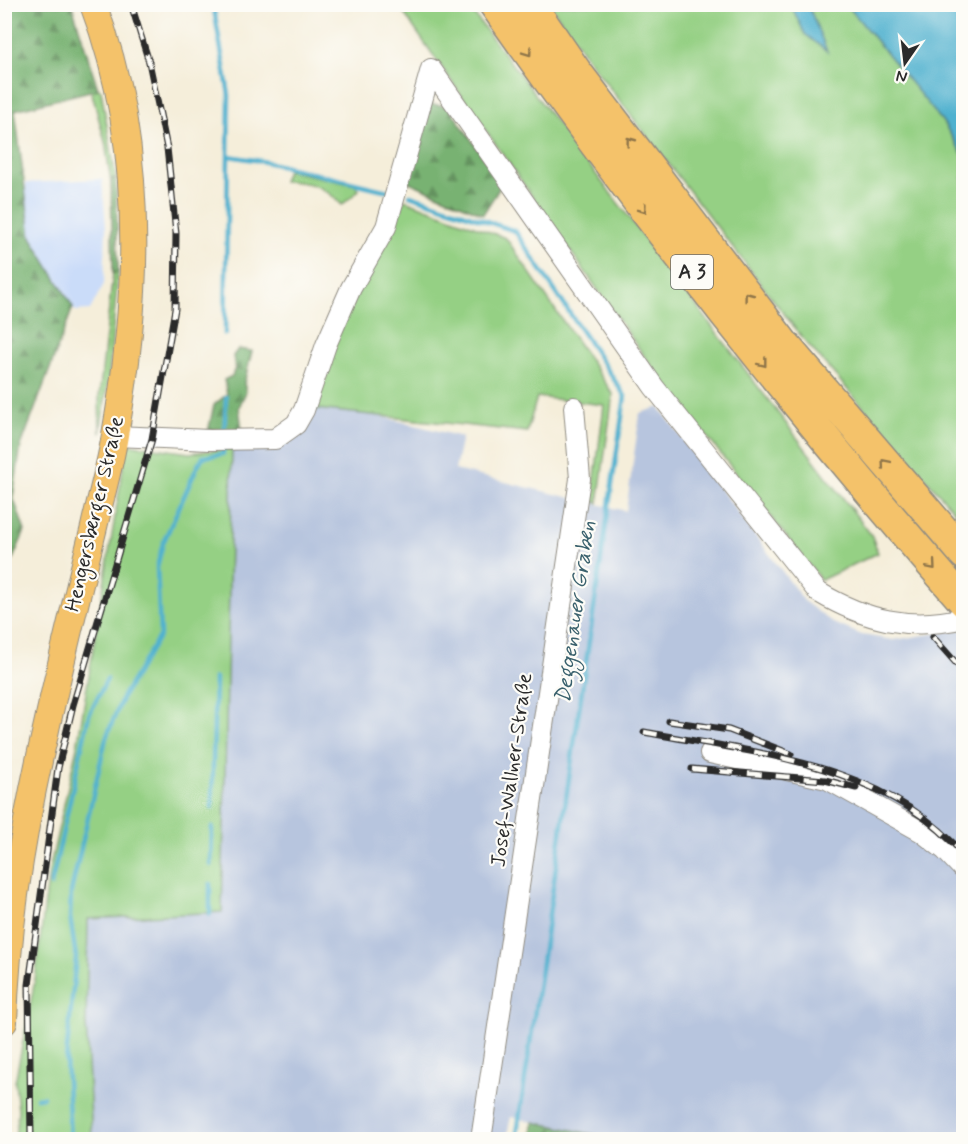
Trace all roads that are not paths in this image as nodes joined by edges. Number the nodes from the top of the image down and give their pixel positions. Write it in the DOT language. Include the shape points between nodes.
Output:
graph roads {
  1 [pos="93,4"];
  2 [pos="494,4"];
  3 [pos="530,4"];
  4 [pos="574,407"];
  5 [pos="115,436"];
  6 [pos="963,554"];
  7 [pos="963,602"];
  8 [pos="963,618"];
  9 [pos="710,753"];
  10 [pos="963,870"];
  11 [pos="4,1022"];
  12 [pos="481,1140"];
  1 -- 5 [label="main road, Hengersberger Straße" via="108,44 132,192 132,287"];
  2 -- 7 [label="highway, A 3, one-way" via="658,229 766,367"];
  6 -- 3 [label="highway, A 3, one-way" via="784,344 576,71"];
  4 -- 12 [label="street, Josef-Wallner-Straße" via="580,479"];
  5 -- 8 [label="street" via="275,439 296,424 351,288 386,227 431,69 654,387 818,592 872,618 911,623"];
  5 -- 11 [label="main road, Hengersberger Straße" via="44,736 20,860 6,969"];
  9 -- 10 [label="street" via="827,779 922,832"];
}
